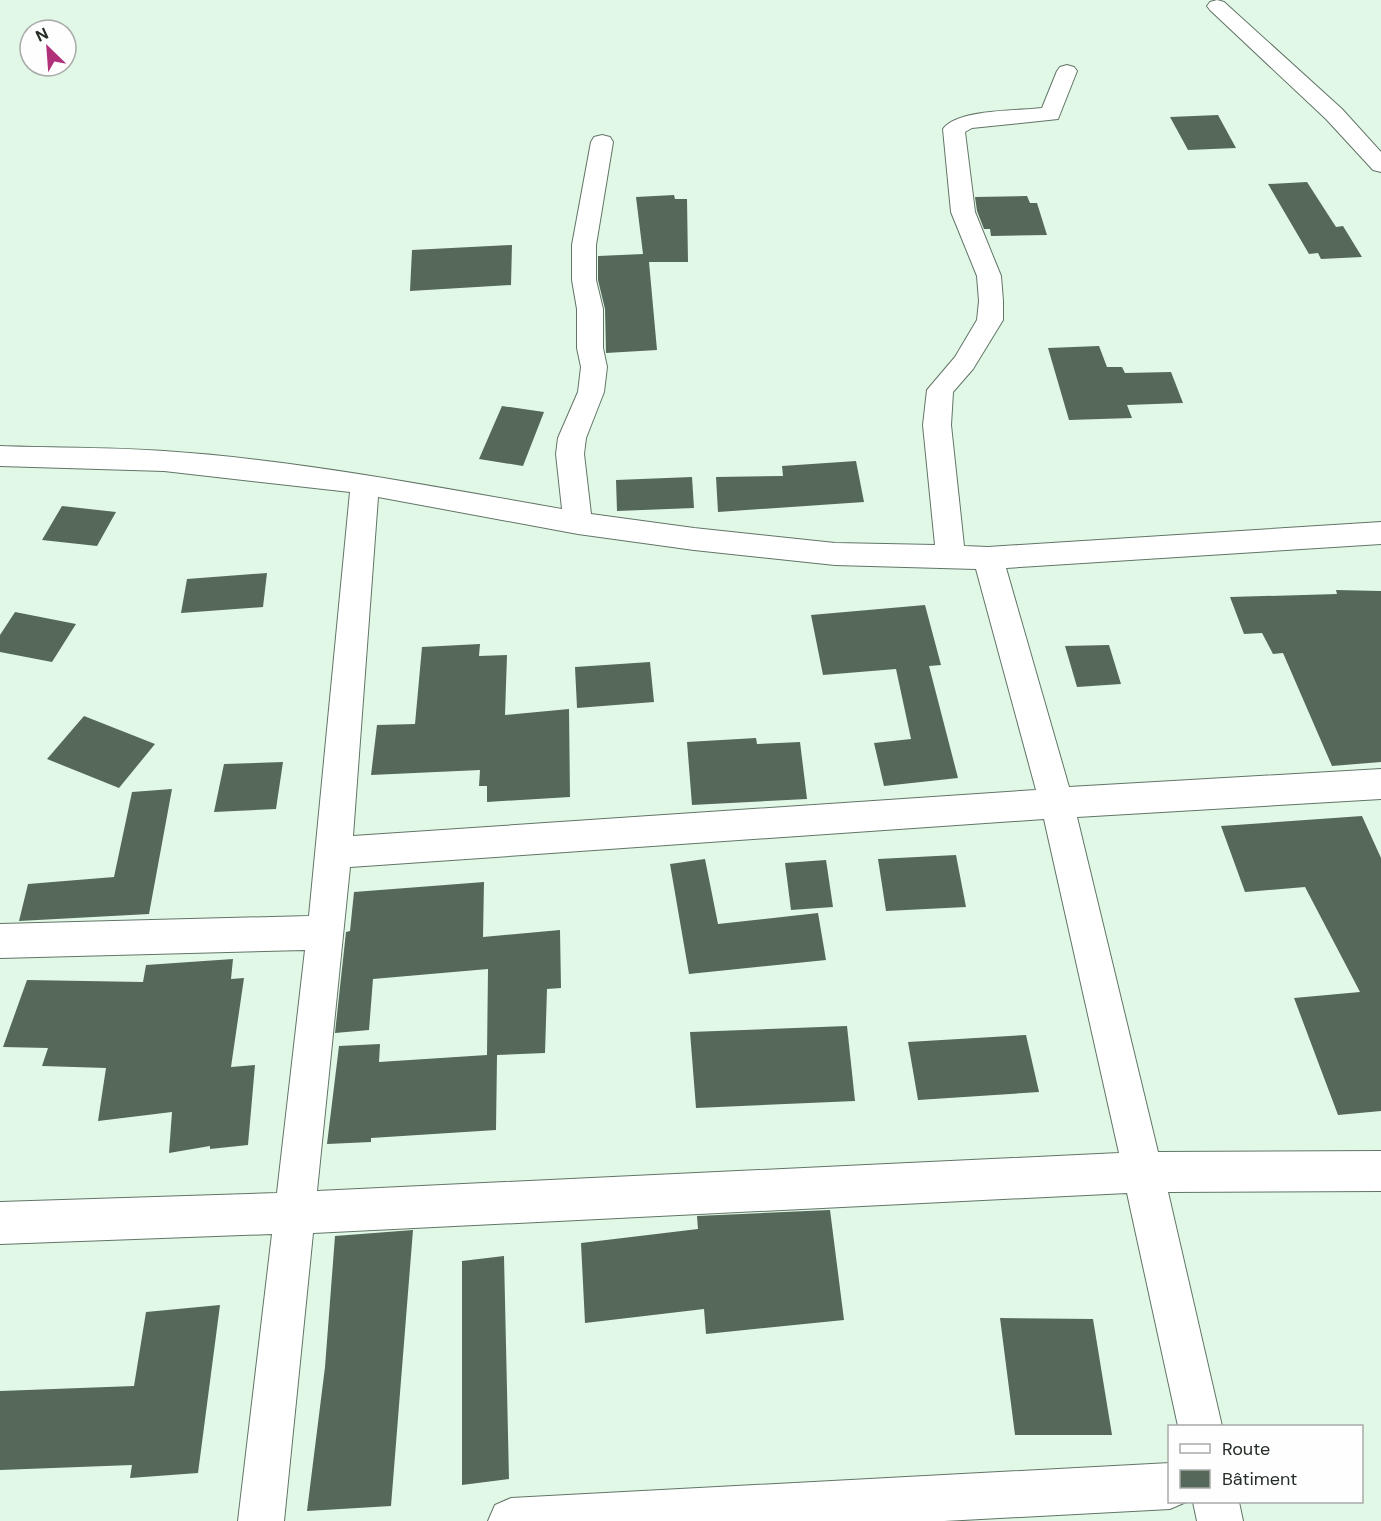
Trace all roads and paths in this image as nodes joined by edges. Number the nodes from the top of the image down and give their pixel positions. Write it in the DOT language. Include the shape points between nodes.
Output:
graph roads {
  1 [pos="1217,6"];
  2 [pos="1067,71"];
  3 [pos="602,142"];
  4 [pos="1381,165"];
  5 [pos="0,456"];
  6 [pos="365,484"];
  7 [pos="578,523"];
  8 [pos="1381,532"];
  9 [pos="951,558"];
  10 [pos="988,558"];
  11 [pos="1381,784"];
  12 [pos="1057,803"];
  13 [pos="334,853"];
  14 [pos="324,933"];
  15 [pos="0,941"];
  16 [pos="1381,1171"];
  17 [pos="1143,1172"];
  18 [pos="296,1213"];
  19 [pos="0,1222"];
  20 [pos="1200,1425"];
  21 [pos="1168,1486"];
  22 [pos="1216,1503"];
  23 [pos="261,1521"];
  24 [pos="511,1521"];
  25 [pos="1220,1521"];
  1 -- 4 [label="street" via="1334,114"];
  2 -- 9 [label="street" via="1050,114 967,122 954,129 963,212 989,276 991,301 990,320 964,363 940,390 937,425"];
  3 -- 7 [label="street" via="584,245 594,367 591,392 572,438 570,454"];
  5 -- 6 [label="street" via="164,461"];
  6 -- 7 [label="street"];
  6 -- 13 [label="street"];
  7 -- 9 [label="street" via="835,554"];
  8 -- 10 [label="street"];
  9 -- 10 [label="street"];
  10 -- 12 [label="street"];
  11 -- 12 [label="street"];
  12 -- 13 [label="street"];
  12 -- 17 [label="street"];
  13 -- 14 [label="street"];
  14 -- 15 [label="street"];
  14 -- 18 [label="street"];
  16 -- 17 [label="street"];
  17 -- 18 [label="street"];
  17 -- 20 [label="street"];
  18 -- 19 [label="street"];
  18 -- 23 [label="street"];
  21 -- 24 [label="street"];
  22 -- 25 [label="street"];
}
